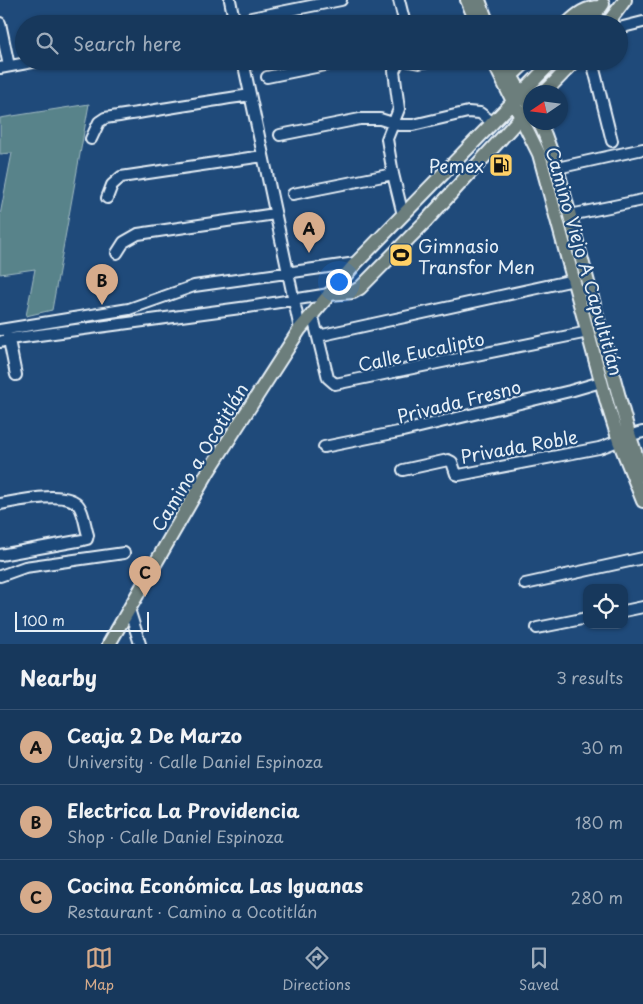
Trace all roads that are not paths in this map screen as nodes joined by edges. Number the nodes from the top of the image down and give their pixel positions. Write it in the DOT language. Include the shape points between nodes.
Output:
graph roads {
  1 [pos="230,0"];
  2 [pos="341,0"];
  3 [pos="399,0"];
  4 [pos="468,0"];
  5 [pos="479,0"];
  6 [pos="625,0"];
  7 [pos="603,3"];
  8 [pos="233,15"];
  9 [pos="266,15"];
  10 [pos="403,15"];
  11 [pos="474,15"];
  12 [pos="485,15"];
  13 [pos="579,15"];
  14 [pos="593,15"];
  15 [pos="614,15"];
  16 [pos="643,22"];
  17 [pos="0,23"];
  18 [pos="628,26"];
  19 [pos="5,67"];
  20 [pos="245,70"];
  21 [pos="301,70"];
  22 [pos="394,70"];
  23 [pos="500,70"];
  24 [pos="505,70"];
  25 [pos="518,70"];
  26 [pos="544,70"];
  27 [pos="566,70"];
  28 [pos="594,70"];
  29 [pos="267,77"];
  30 [pos="507,80"];
  31 [pos="552,85"];
  32 [pos="250,95"];
  33 [pos="517,98"];
  34 [pos="523,103"];
  35 [pos="523,114"];
  36 [pos="520,117"];
  37 [pos="492,122"];
  38 [pos="393,123"];
  39 [pos="543,130"];
  40 [pos="280,136"];
  41 [pos="91,139"];
  42 [pos="612,141"];
  43 [pos="643,149"];
  44 [pos="263,156"];
  45 [pos="557,168"];
  46 [pos="393,174"];
  47 [pos="293,194"];
  48 [pos="107,198"];
  49 [pos="643,200"];
  50 [pos="275,214"];
  51 [pos="403,215"];
  52 [pos="570,215"];
  53 [pos="117,253"];
  54 [pos="356,263"];
  55 [pos="288,272"];
  56 [pos="574,280"];
  57 [pos="329,294"];
  58 [pos="294,300"];
  59 [pos="312,313"];
  60 [pos="300,329"];
  61 [pos="4,330"];
  62 [pos="588,332"];
  63 [pos="318,336"];
  64 [pos="5,341"];
  65 [pos="16,375"];
  66 [pos="601,382"];
  67 [pos="643,432"];
  68 [pos="624,437"];
  69 [pos="324,447"];
  70 [pos="403,470"];
  71 [pos="643,475"];
  72 [pos="643,501"];
  73 [pos="0,504"];
  74 [pos="124,553"];
  75 [pos="0,555"];
  76 [pos="643,558"];
  77 [pos="0,576"];
  78 [pos="525,584"];
  79 [pos="643,607"];
  80 [pos="129,609"];
  81 [pos="628,610"];
  82 [pos="583,619"];
  83 [pos="537,628"];
  84 [pos="109,644"];
  85 [pos="140,644"];
  1 -- 8 [label="street"];
  2 -- 9 [label="street"];
  3 -- 10 [label="street"];
  4 -- 11 [label="main road"];
  5 -- 12 [label="main road"];
  6 -- 15 [label="main road"];
  7 -- 13 [label="main road"];
  7 -- 14 [label="main road"];
  16 -- 18 [label="street"];
  17 -- 19 [label="street"];
  20 -- 32 [label="street"];
  21 -- 29 [label="street"];
  22 -- 38 [label="street" via="399,108"];
  23 -- 30 [label="main road"];
  24 -- 30 [label="main road"];
  25 -- 30 [label="main road"];
  26 -- 33 [label="main road, Camino a Ocotitlán"];
  27 -- 31 [label="main road"];
  28 -- 42 [label="street"];
  30 -- 33 [label="main road"];
  32 -- 41 [label="street" via="105,118 99,122"];
  32 -- 44 [label="street"];
  33 -- 34 [label="main road"];
  33 -- 36 [label="main road, Camino Viejo A Capultitlán"];
  33 -- 37 [label="main road, Camino a Ocotitlán"];
  35 -- 36 [label="main road"];
  36 -- 56 [label="main road, Camino Viejo A Capultitlán" via="539,154"];
  36 -- 57 [label="main road" via="419,229 360,288 353,292"];
  37 -- 38 [label="street" via="480,113 471,112 413,125"];
  37 -- 51 [label="main road, Camino a Ocotitlán"];
  38 -- 40 [label="street" via="380,119 342,122"];
  38 -- 46 [label="street" via="387,140"];
  39 -- 45 [label="main road, Camino Viejo A Capultitlán"];
  43 -- 45 [label="street"];
  44 -- 48 [label="street" via="121,177 112,185"];
  44 -- 50 [label="street"];
  45 -- 52 [label="main road, Camino Viejo A Capultitlán"];
  46 -- 47 [label="street"];
  46 -- 51 [label="street"];
  49 -- 52 [label="street"];
  50 -- 53 [label="street" via="138,234 124,242"];
  50 -- 55 [label="street"];
  51 -- 54 [label="main road, Camino a Ocotitlán"];
  52 -- 68 [label="main road, Camino Viejo A Capultitlán"];
  54 -- 55 [label="street"];
  54 -- 57 [label="main road, Camino a Ocotitlán"];
  55 -- 58 [label="street"];
  55 -- 61 [label="street" via="194,286 129,310"];
  56 -- 62 [label="main road, Camino Viejo A Capultitlán"];
  56 -- 63 [label="street"];
  57 -- 58 [label="street"];
  57 -- 59 [label="main road, Camino a Ocotitlán"];
  58 -- 60 [label="street"];
  58 -- 64 [label="street"];
  59 -- 60 [label="main road, Camino a Ocotitlán"];
  59 -- 63 [label="street, Calle Eucalipto"];
  60 -- 80 [label="main road, Camino a Ocotitlán" via="208,472"];
  61 -- 64 [label="street"];
  62 -- 63 [label="street, Calle Eucalipto" via="335,384 328,378"];
  62 -- 66 [label="main road, Camino Viejo A Capultitlán"];
  64 -- 65 [label="street"];
  66 -- 68 [label="main road, Camino Viejo A Capultitlán"];
  66 -- 69 [label="street, Privada Fresno"];
  67 -- 68 [label="street"];
  68 -- 70 [label="street, Privada Roble" via="598,448 459,475 448,460"];
  68 -- 71 [label="main road, Camino Viejo A Capultitlán"];
  68 -- 72 [label="main road, Camino Viejo A Capultitlán"];
  73 -- 75 [label="street" via="64,497 81,508 88,537"];
  74 -- 77 [label="street" via="25,567"];
  76 -- 78 [label="street"];
  79 -- 81 [label="street"];
  80 -- 84 [label="main road, Camino a Ocotitlán"];
  80 -- 85 [label="street"];
  82 -- 83 [label="street"];
}
